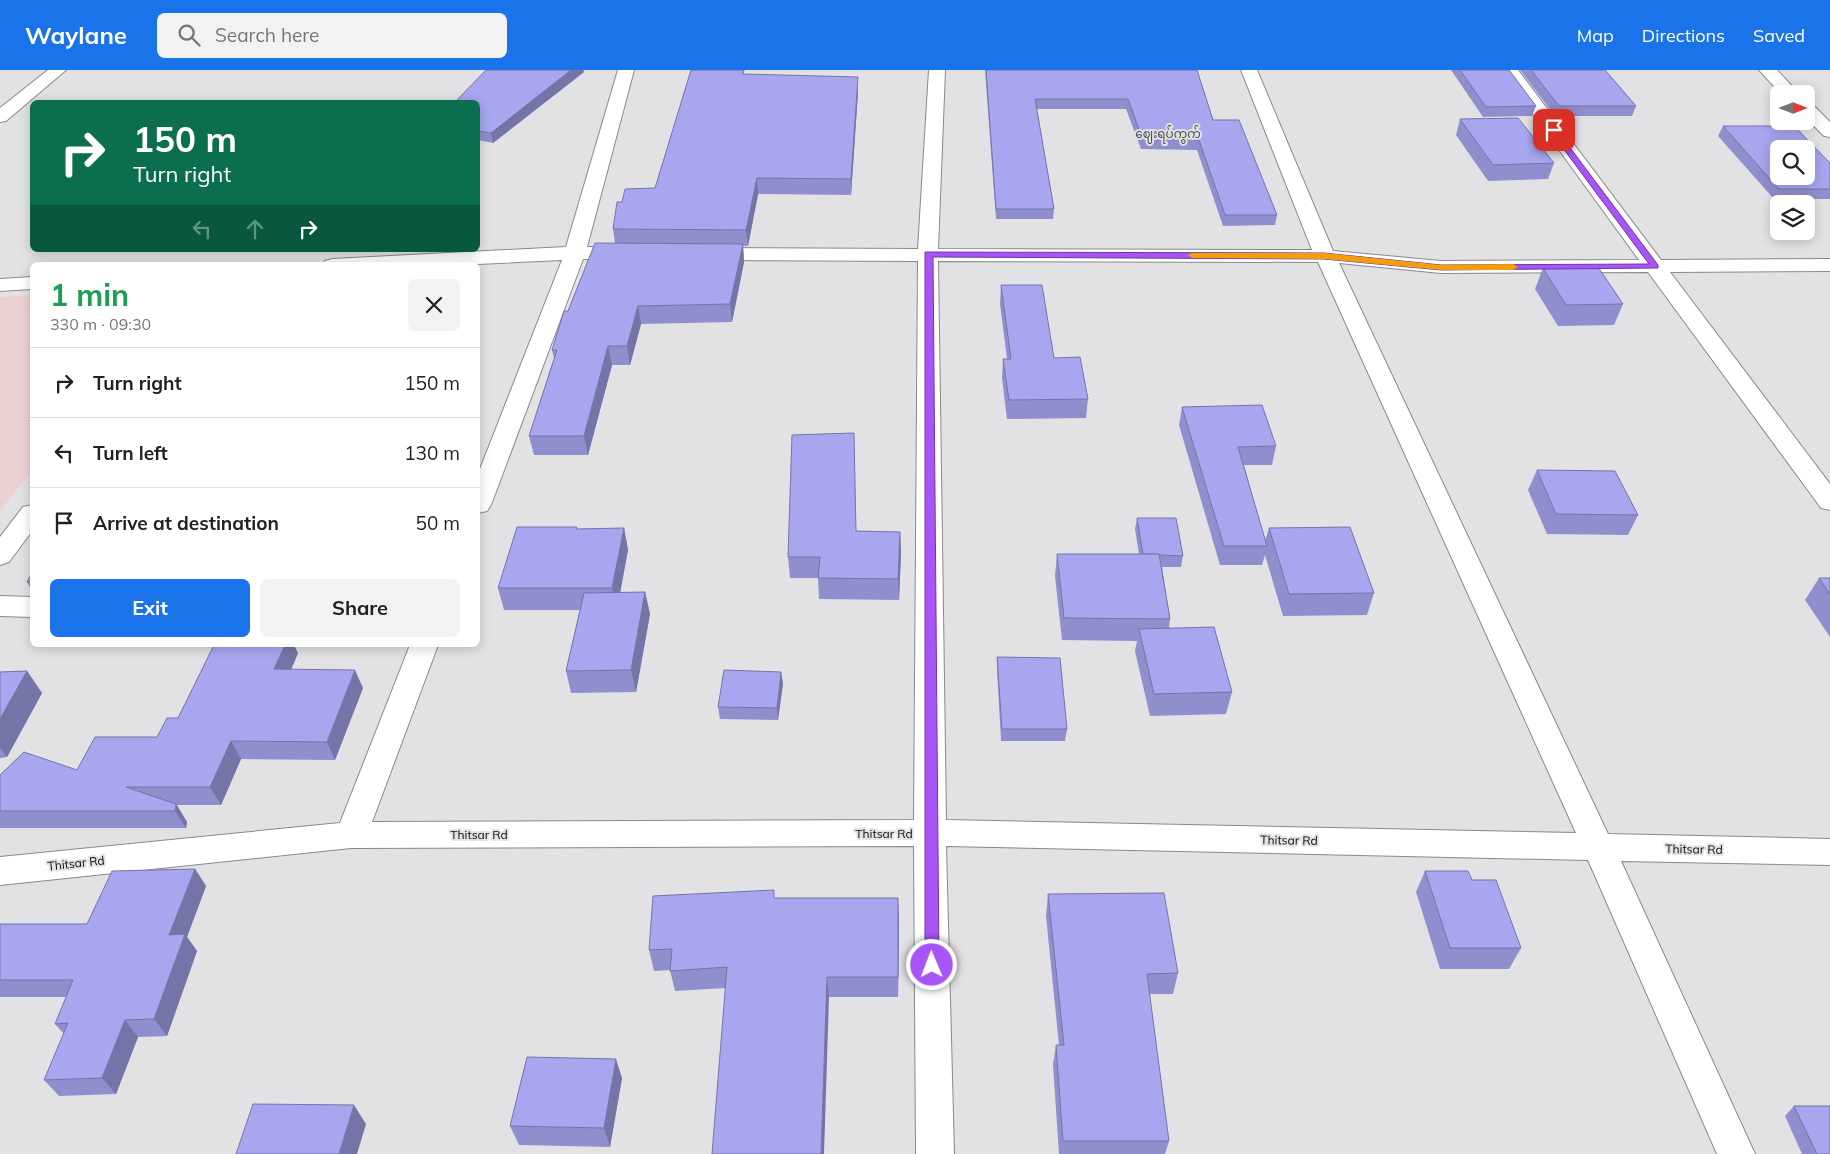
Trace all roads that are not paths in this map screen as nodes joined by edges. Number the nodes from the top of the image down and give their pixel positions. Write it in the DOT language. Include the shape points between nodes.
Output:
graph roads {
  1 [pos="58,70"];
  2 [pos="626,70"];
  3 [pos="937,70"];
  4 [pos="1250,70"];
  5 [pos="1508,70"];
  6 [pos="1767,70"];
  7 [pos="1782,85"];
  8 [pos="0,117"];
  9 [pos="1815,117"];
  10 [pos="1830,132"];
  11 [pos="575,253"];
  12 [pos="643,253"];
  13 [pos="692,254"];
  14 [pos="928,254"];
  15 [pos="1324,256"];
  16 [pos="393,262"];
  17 [pos="1830,265"];
  18 [pos="1655,267"];
  19 [pos="30,283"];
  20 [pos="0,286"];
  21 [pos="480,500"];
  22 [pos="1830,502"];
  23 [pos="30,516"];
  24 [pos="0,556"];
  25 [pos="0,606"];
  26 [pos="30,607"];
  27 [pos="423,647"];
  28 [pos="930,833"];
  29 [pos="351,835"];
  30 [pos="1598,846"];
  31 [pos="1830,852"];
  32 [pos="0,871"];
  33 [pos="934,1154"];
  34 [pos="1736,1154"];
  1 -- 8 [label="street"];
  2 -- 11 [label="street"];
  3 -- 14 [label="street"];
  4 -- 15 [label="street"];
  5 -- 18 [label="street"];
  6 -- 7 [label="street"];
  9 -- 10 [label="street"];
  11 -- 12 [label="street"];
  11 -- 16 [label="street"];
  11 -- 21 [label="street"];
  13 -- 14 [label="street"];
  14 -- 15 [label="street"];
  14 -- 28 [label="street"];
  15 -- 18 [label="street" via="1441,267"];
  15 -- 30 [label="street"];
  17 -- 18 [label="street"];
  18 -- 22 [label="street"];
  19 -- 20 [label="street"];
  23 -- 24 [label="street"];
  25 -- 26 [label="street"];
  27 -- 29 [label="street"];
  28 -- 29 [label="street, Thitsar Rd"];
  28 -- 30 [label="street, Thitsar Rd"];
  28 -- 33 [label="street"];
  29 -- 32 [label="street, Thitsar Rd"];
  30 -- 31 [label="street, Thitsar Rd"];
  30 -- 34 [label="street"];
}
